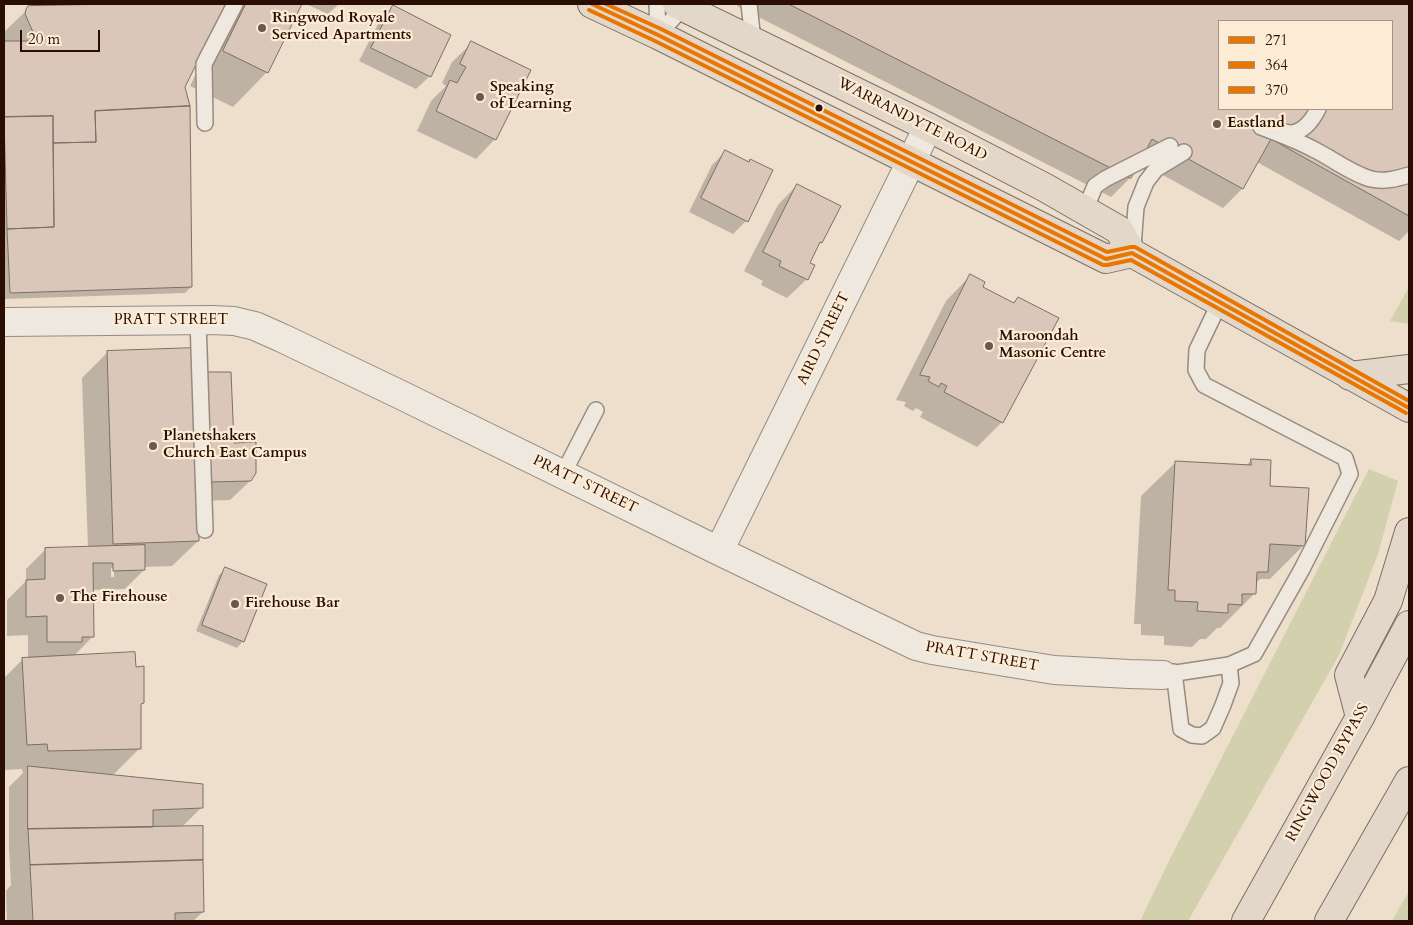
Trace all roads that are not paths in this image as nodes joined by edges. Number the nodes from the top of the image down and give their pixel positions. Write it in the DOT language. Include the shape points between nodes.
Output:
graph roads {
  1 [pos="235,4"];
  2 [pos="592,4"];
  3 [pos="657,4"];
  4 [pos="749,4"];
  5 [pos="683,5"];
  6 [pos="658,35"];
  7 [pos="753,41"];
  8 [pos="1317,110"];
  9 [pos="205,123"];
  10 [pos="928,127"];
  11 [pos="912,161"];
  12 [pos="1409,175"];
  13 [pos="1085,210"];
  14 [pos="1119,256"];
  15 [pos="1220,302"];
  16 [pos="198,320"];
  17 [pos="4,322"];
  18 [pos="1409,369"];
  19 [pos="1350,376"];
  20 [pos="1409,408"];
  21 [pos="596,410"];
  22 [pos="562,474"];
  23 [pos="205,530"];
  24 [pos="1409,532"];
  25 [pos="719,552"];
  26 [pos="1409,624"];
  27 [pos="1234,663"];
  28 [pos="1169,674"];
  29 [pos="1360,717"];
  30 [pos="1409,781"];
  31 [pos="1246,921"];
  32 [pos="1329,921"];
  1 -- 9 [label="lane" via="204,64"];
  2 -- 6 [label="main road"];
  3 -- 6 [label="lane"];
  4 -- 7 [label="lane"];
  5 -- 6 [label="lane"];
  5 -- 7 [label="main road, WARRANDYTE ROAD"];
  6 -- 11 [label="main road"];
  7 -- 10 [label="main road, WARRANDYTE ROAD"];
  8 -- 12 [label="lane" via="1302,129 1291,133 1261,127 1314,149 1371,179 1391,180"];
  10 -- 11 [label="street, AIRD STREET"];
  10 -- 13 [label="main road, WARRANDYTE ROAD"];
  11 -- 14 [label="main road"];
  11 -- 25 [label="street, AIRD STREET"];
  13 -- 14 [label="main road"];
  13 -- 14 [label="lane" via="1095,186 1105,179 1177,149 1146,182"];
  14 -- 15 [label="main road"];
  15 -- 19 [label="main road"];
  15 -- 27 [label="lane" via="1197,350 1196,370 1204,385 1345,458 1350,474 1254,654"];
  16 -- 17 [label="street, PRATT STREET"];
  16 -- 22 [label="street, PRATT STREET" via="234,321 255,326"];
  16 -- 23 [label="lane"];
  18 -- 19 [label="main road"];
  19 -- 20 [label="main road"];
  21 -- 22 [label="lane"];
  22 -- 25 [label="street, PRATT STREET"];
  24 -- 29 [label="main road" via="1388,601 1350,675"];
  25 -- 28 [label="street, PRATT STREET" via="916,646 1054,670"];
  26 -- 29 [label="main road, RINGWOOD BYPASS"];
  27 -- 28 [label="lane"];
  27 -- 28 [label="lane" via="1231,683 1214,728 1202,736 1181,729"];
  29 -- 31 [label="main road, RINGWOOD BYPASS"];
  30 -- 32 [label="main road"];
}
